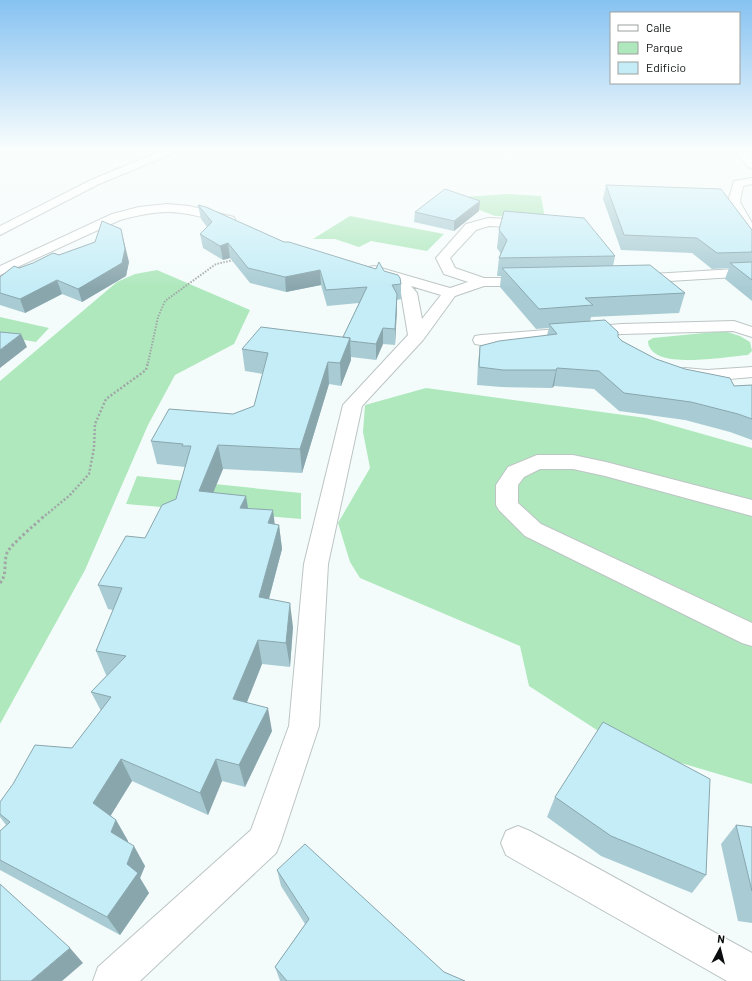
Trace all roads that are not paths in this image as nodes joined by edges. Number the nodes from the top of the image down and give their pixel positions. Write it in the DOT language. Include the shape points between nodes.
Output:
graph roads {
  1 [pos="66,197"];
  2 [pos="735,197"];
  3 [pos="541,225"];
  4 [pos="247,227"];
  5 [pos="0,231"];
  6 [pos="752,234"];
  7 [pos="351,264"];
  8 [pos="0,271"];
  9 [pos="752,272"];
  10 [pos="396,276"];
  11 [pos="625,280"];
  12 [pos="546,281"];
  13 [pos="483,282"];
  14 [pos="450,293"];
  15 [pos="622,329"];
  16 [pos="752,332"];
  17 [pos="417,336"];
  18 [pos="481,340"];
  19 [pos="623,347"];
  20 [pos="670,372"];
  21 [pos="752,372"];
  22 [pos="752,508"];
  23 [pos="752,635"];
  24 [pos="518,843"];
  25 [pos="752,974"];
  26 [pos="112,981"];
  1 -- 5 [label="street"];
  2 -- 6 [label="street" via="734,202"];
  3 -- 13 [label="street" via="488,222 471,227 443,258 449,271"];
  4 -- 8 [label="street" via="189,210 167,208 139,211 116,217"];
  7 -- 10 [label="street"];
  9 -- 11 [label="street"];
  10 -- 14 [label="street"];
  10 -- 17 [label="street" via="409,293"];
  12 -- 13 [label="street"];
  13 -- 14 [label="street"];
  14 -- 17 [label="street"];
  15 -- 16 [label="street" via="734,326"];
  15 -- 18 [label="street"];
  15 -- 19 [label="street"];
  17 -- 26 [label="street" via="353,405 316,564 304,726 264,841"];
  20 -- 21 [label="street" via="707,375"];
  22 -- 23 [label="street" via="572,462 537,462 516,472 506,484 507,505 533,530"];
  24 -- 25 [label="street"];
}
